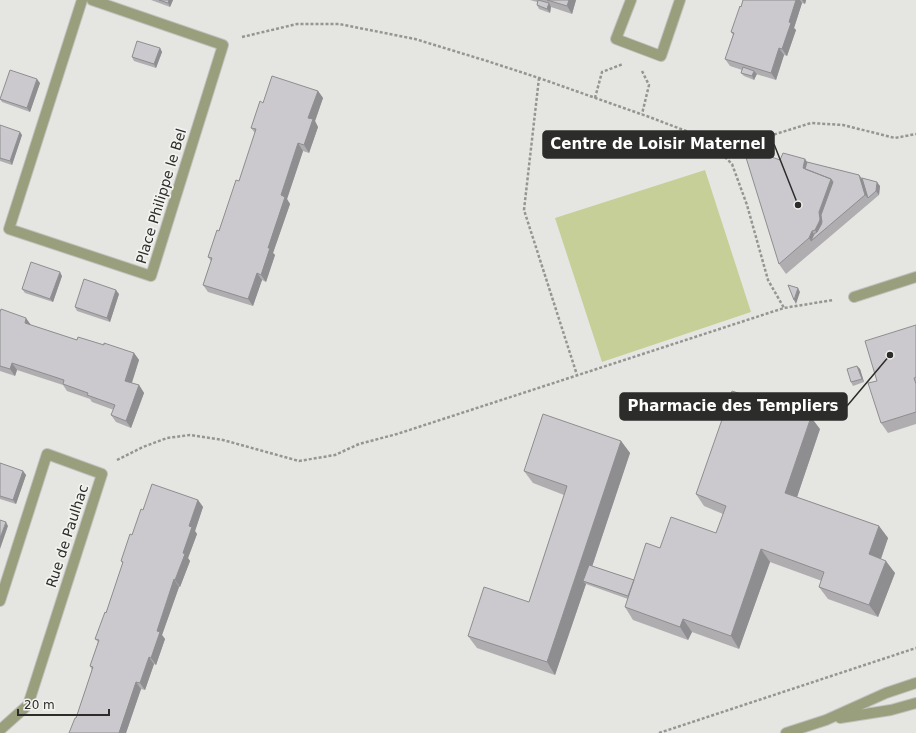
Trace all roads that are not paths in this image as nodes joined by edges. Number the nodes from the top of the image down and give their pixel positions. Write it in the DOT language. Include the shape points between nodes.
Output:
graph roads {
  1 [pos="82,0"];
  2 [pos="92,0"];
  3 [pos="631,0"];
  4 [pos="680,0"];
  5 [pos="916,277"];
  6 [pos="854,297"];
  7 [pos="0,601"];
  8 [pos="916,683"];
  9 [pos="916,703"];
  10 [pos="826,720"];
  11 [pos="0,730"];
  12 [pos="786,733"];
  1 -- 2 [label="street, Place Philippe le Bel" via="9,229 151,276 223,45"];
  3 -- 4 [label="street" via="616,39 661,56"];
  5 -- 6 [label="street"];
  7 -- 11 [label="street, Rue de Paulhac" via="47,454 102,474 28,705"];
  8 -- 10 [label="street" via="886,693"];
  9 -- 10 [label="street" via="891,710"];
  10 -- 12 [label="street"];
}
